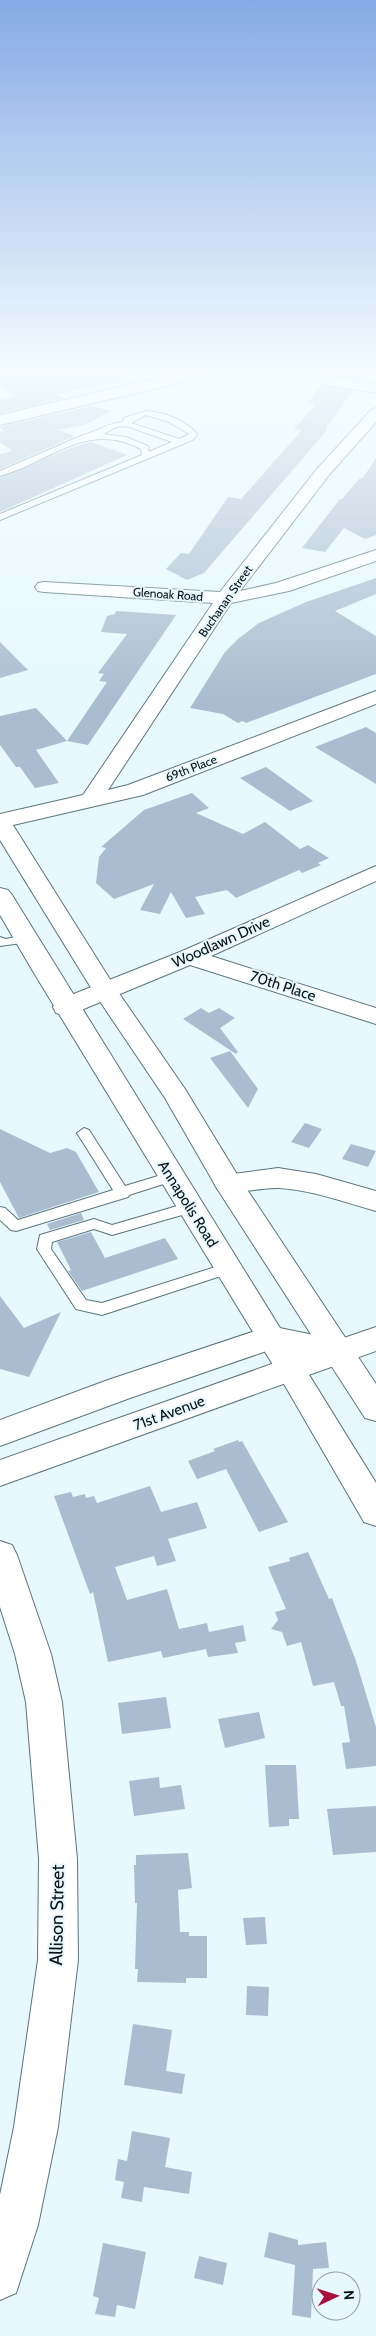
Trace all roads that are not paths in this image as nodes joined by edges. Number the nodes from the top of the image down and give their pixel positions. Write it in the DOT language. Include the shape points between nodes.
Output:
graph roads {
  1 [pos="89,480"];
  2 [pos="317,480"];
  3 [pos="0,517"];
  4 [pos="376,555"];
  5 [pos="44,586"];
  6 [pos="225,598"];
  7 [pos="376,697"];
  8 [pos="118,760"];
  9 [pos="177,773"];
  10 [pos="90,801"];
  11 [pos="0,822"];
  12 [pos="376,873"];
  13 [pos="0,895"];
  14 [pos="7,942"];
  15 [pos="189,957"];
  16 [pos="105,991"];
  17 [pos="65,1007"];
  18 [pos="376,1016"];
  19 [pos="84,1133"];
  20 [pos="172,1177"];
  21 [pos="228,1183"];
  22 [pos="123,1194"];
  23 [pos="376,1201"];
  24 [pos="191,1207"];
  25 [pos="0,1212"];
  26 [pos="228,1268"];
  27 [pos="270,1338"];
  28 [pos="376,1339"];
  29 [pos="338,1352"];
  30 [pos="290,1370"];
  31 [pos="376,1409"];
  32 [pos="0,1433"];
  33 [pos="0,1473"];
  34 [pos="376,1512"];
  35 [pos="0,1555"];
  36 [pos="0,2277"];
  1 -- 3 [label="lane"];
  2 -- 6 [label="street, Buchanan Street"];
  4 -- 6 [label="street, Glenoak Road" via="261,593"];
  5 -- 6 [label="street, Glenoak Road"];
  6 -- 8 [label="street, Buchanan Street"];
  7 -- 9 [label="street, 69th Place"];
  8 -- 9 [label="street"];
  8 -- 10 [label="street, Buchanan Street"];
  9 -- 10 [label="street, 69th Place" via="130,791"];
  10 -- 11 [label="street, 69th Place"];
  11 -- 16 [label="street"];
  12 -- 15 [label="street, Woodlawn Drive"];
  13 -- 14 [label="street, Annapolis Road"];
  14 -- 17 [label="street, Annapolis Road"];
  15 -- 16 [label="street, Woodlawn Drive"];
  15 -- 18 [label="street, 70th Place"];
  16 -- 17 [label="street, Woodlawn Drive"];
  16 -- 21 [label="street" via="176,1095"];
  17 -- 20 [label="street, Annapolis Road"];
  19 -- 22 [label="lane"];
  20 -- 22 [label="lane"];
  20 -- 24 [label="street, Annapolis Road"];
  21 -- 23 [label="street" via="278,1178 316,1184"];
  21 -- 29 [label="street"];
  22 -- 25 [label="lane" via="16,1226"];
  24 -- 26 [label="street, Annapolis Road"];
  24 -- 26 [label="lane" via="112,1230 94,1224 45,1239 44,1249 82,1305 102,1309"];
  26 -- 27 [label="street, Annapolis Road"];
  27 -- 29 [label="street"];
  27 -- 30 [label="street, Annapolis Road"];
  27 -- 32 [label="street"];
  28 -- 29 [label="street, 71st Avenue"];
  29 -- 30 [label="street, 71st Avenue"];
  29 -- 31 [label="street"];
  30 -- 33 [label="street, 71st Avenue"];
  30 -- 34 [label="street, Annapolis Road"];
  35 -- 36 [label="street, Allison Street" via="33,1654 44,1702 58,1859 58,1960 36,2127 16,2224"];
}
